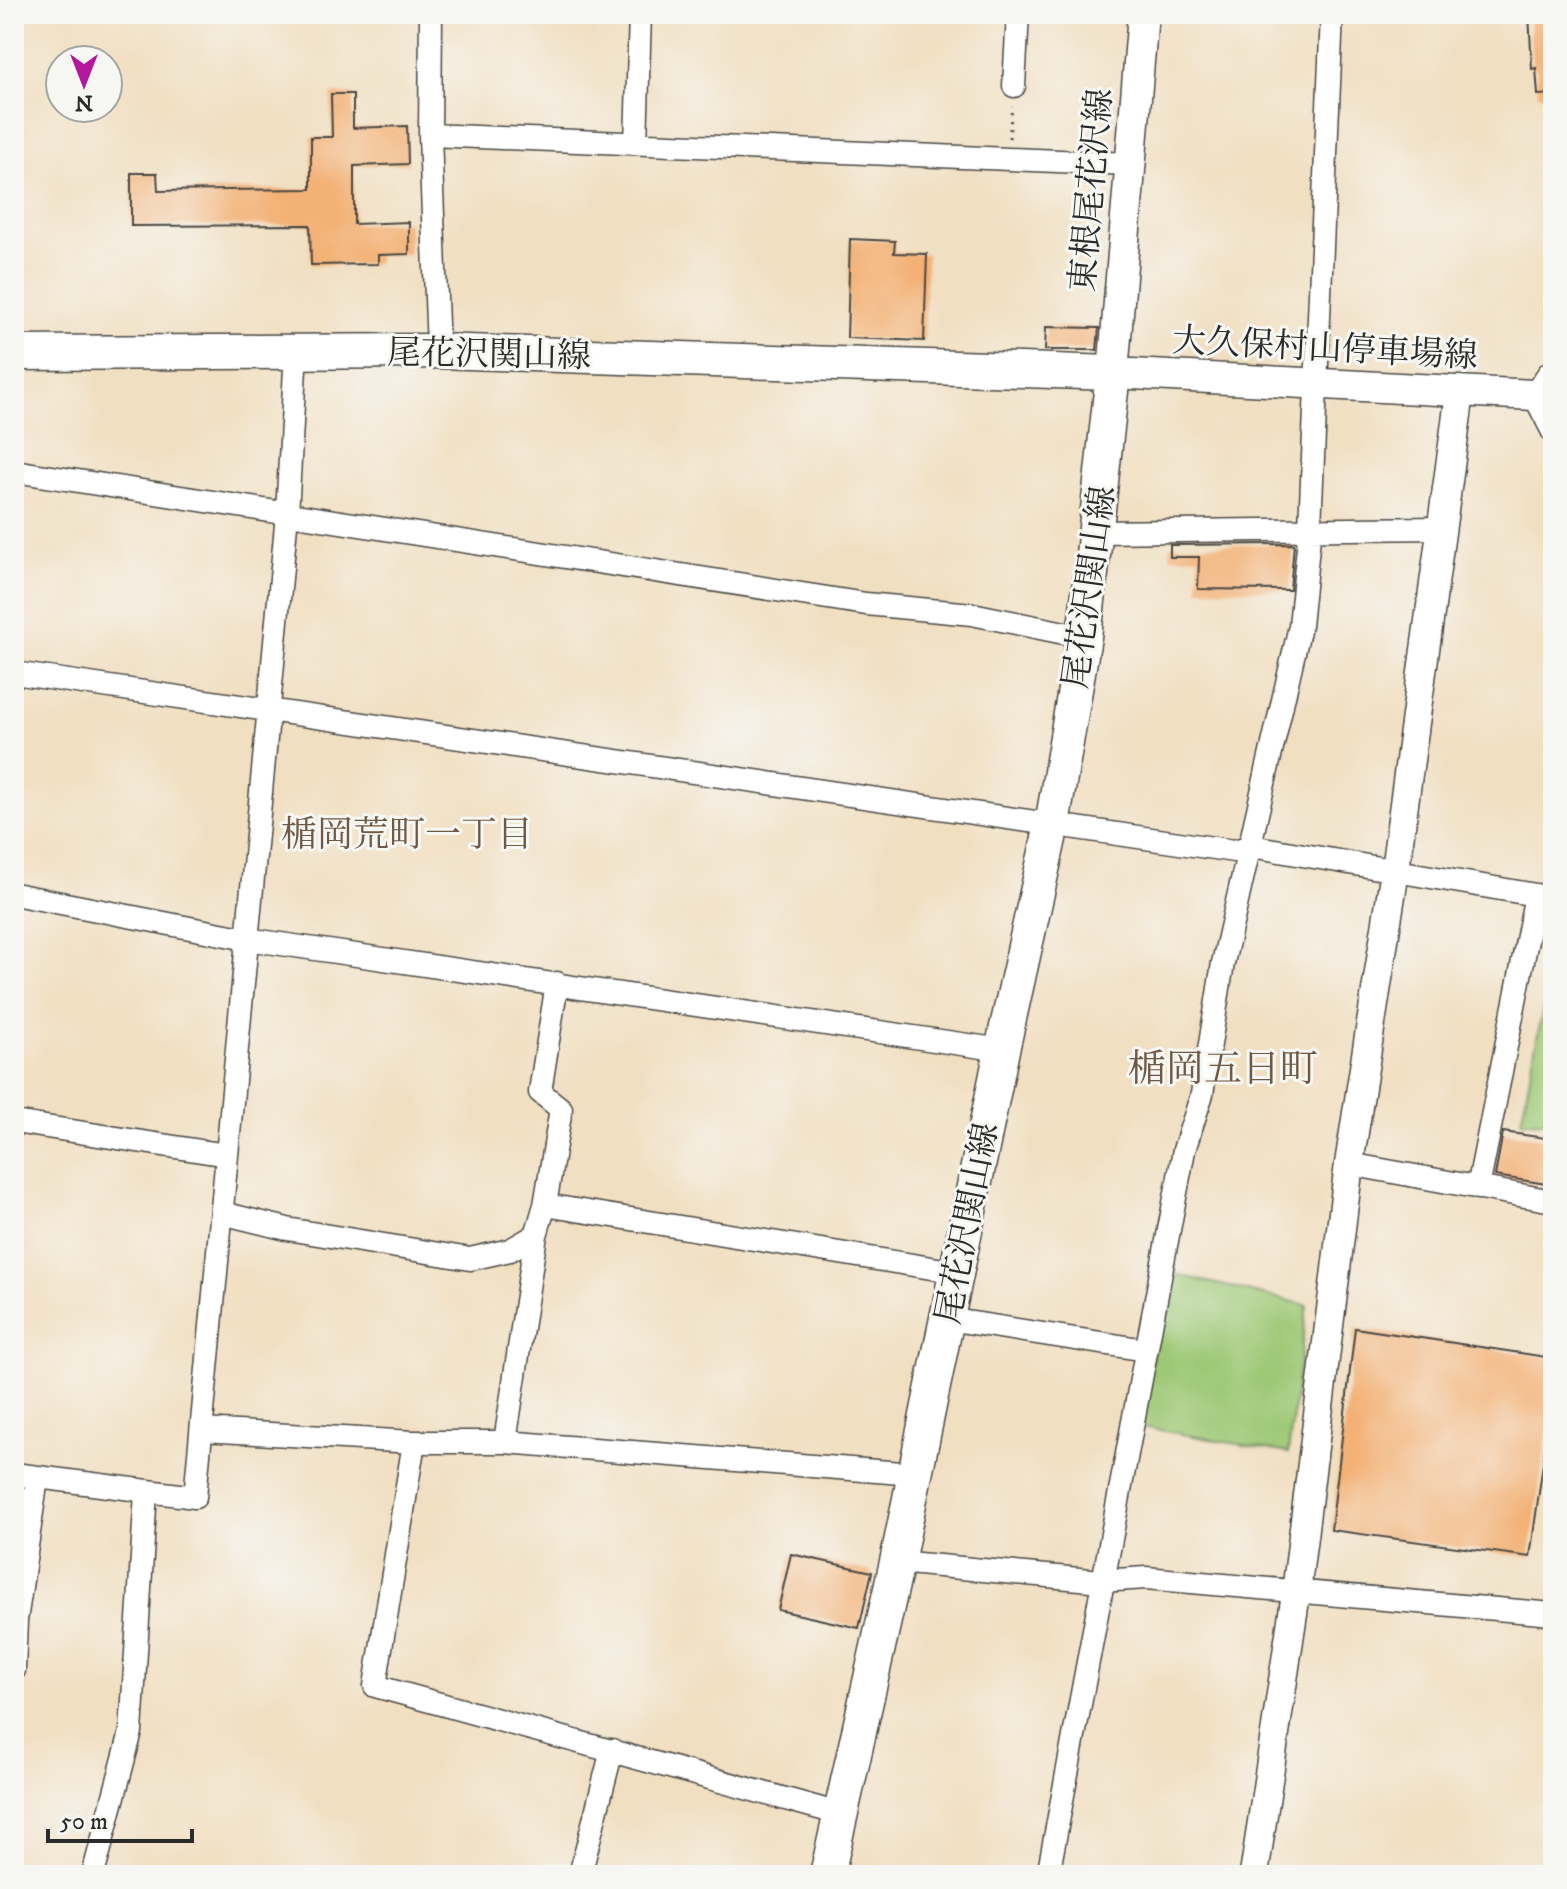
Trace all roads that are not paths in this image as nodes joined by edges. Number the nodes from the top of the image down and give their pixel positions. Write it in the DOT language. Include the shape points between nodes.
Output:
graph roads {
  1 [pos="431,14"];
  2 [pos="640,14"];
  3 [pos="1018,14"];
  4 [pos="1143,14"];
  5 [pos="1332,14"];
  6 [pos="1014,86"];
  7 [pos="430,135"];
  8 [pos="636,143"];
  9 [pos="1131,164"];
  10 [pos="296,350"];
  11 [pos="438,351"];
  12 [pos="14,353"];
  13 [pos="1113,373"];
  14 [pos="1543,384"];
  15 [pos="1317,385"];
  16 [pos="1460,393"];
  17 [pos="1553,432"];
  18 [pos="14,471"];
  19 [pos="287,514"];
  20 [pos="1310,527"];
  21 [pos="1442,528"];
  22 [pos="1097,532"];
  23 [pos="1084,637"];
  24 [pos="14,673"];
  25 [pos="268,710"];
  26 [pos="1052,825"];
  27 [pos="1251,846"];
  28 [pos="1395,870"];
  29 [pos="14,894"];
  30 [pos="1544,896"];
  31 [pos="247,939"];
  32 [pos="557,983"];
  33 [pos="1002,1050"];
  34 [pos="14,1122"];
  35 [pos="227,1155"];
  36 [pos="1349,1164"];
  37 [pos="1478,1188"];
  38 [pos="1553,1201"];
  39 [pos="545,1205"];
  40 [pos="222,1213"];
  41 [pos="536,1235"];
  42 [pos="956,1272"];
  43 [pos="947,1319"];
  44 [pos="1146,1350"];
  45 [pos="202,1430"];
  46 [pos="414,1442"];
  47 [pos="505,1442"];
  48 [pos="14,1474"];
  49 [pos="915,1474"];
  50 [pos="37,1478"];
  51 [pos="146,1492"];
  52 [pos="897,1562"];
  53 [pos="1101,1581"];
  54 [pos="1296,1593"];
  55 [pos="1553,1614"];
  56 [pos="14,1670"];
  57 [pos="612,1750"];
  58 [pos="840,1814"];
  59 [pos="93,1875"];
  60 [pos="580,1875"];
  61 [pos="827,1875"];
  62 [pos="1048,1875"];
  63 [pos="1254,1875"];
  1 -- 7 [label="street"];
  2 -- 8 [label="street"];
  3 -- 6 [label="street"];
  4 -- 9 [label="main road, 東根尾花沢線"];
  5 -- 15 [label="street"];
  7 -- 8 [label="street"];
  7 -- 11 [label="street"];
  8 -- 9 [label="street"];
  9 -- 13 [label="main road, 東根尾花沢線"];
  10 -- 11 [label="main road, 尾花沢関山線"];
  10 -- 12 [label="main road, 尾花沢関山線"];
  10 -- 19 [label="street"];
  11 -- 13 [label="main road, 尾花沢関山線"];
  13 -- 15 [label="main road, 大久保村山停車場線"];
  13 -- 22 [label="main road, 尾花沢関山線"];
  14 -- 16 [label="main road, 大久保村山停車場線"];
  14 -- 17 [label="street"];
  15 -- 16 [label="main road, 大久保村山停車場線"];
  15 -- 20 [label="street"];
  16 -- 21 [label="street"];
  18 -- 19 [label="street"];
  19 -- 23 [label="street" via="866,604 972,614"];
  19 -- 25 [label="street"];
  20 -- 21 [label="street"];
  20 -- 22 [label="street"];
  20 -- 27 [label="street" via="1300,626"];
  21 -- 28 [label="street"];
  22 -- 23 [label="main road, 尾花沢関山線"];
  23 -- 26 [label="main road, 尾花沢関山線"];
  24 -- 25 [label="street"];
  25 -- 26 [label="street"];
  25 -- 31 [label="street"];
  26 -- 27 [label="street" via="1234,851"];
  26 -- 33 [label="main road, 尾花沢関山線"];
  27 -- 28 [label="street"];
  27 -- 44 [label="street"];
  28 -- 30 [label="street"];
  28 -- 36 [label="street"];
  29 -- 31 [label="street"];
  30 -- 37 [label="street"];
  31 -- 32 [label="street"];
  31 -- 35 [label="street"];
  32 -- 33 [label="street"];
  32 -- 39 [label="street" via="540,1092 561,1109"];
  33 -- 42 [label="main road, 尾花沢関山線"];
  34 -- 35 [label="street"];
  35 -- 40 [label="street"];
  36 -- 37 [label="street"];
  36 -- 54 [label="street"];
  37 -- 38 [label="street"];
  39 -- 41 [label="street"];
  39 -- 42 [label="street"];
  40 -- 41 [label="street" via="470,1259 510,1250"];
  40 -- 45 [label="street"];
  41 -- 47 [label="street"];
  42 -- 43 [label="main road, 尾花沢関山線"];
  43 -- 44 [label="street"];
  43 -- 49 [label="main road, 尾花沢関山線"];
  44 -- 53 [label="street"];
  45 -- 46 [label="street"];
  45 -- 51 [label="street" via="195,1497"];
  46 -- 47 [label="street"];
  46 -- 57 [label="street" via="375,1686"];
  47 -- 49 [label="street"];
  48 -- 50 [label="street"];
  49 -- 52 [label="main road, 尾花沢関山線"];
  50 -- 51 [label="street"];
  50 -- 56 [label="street"];
  51 -- 59 [label="street" via="131,1732"];
  52 -- 53 [label="street"];
  52 -- 58 [label="main road, 尾花沢関山線"];
  53 -- 54 [label="street" via="1146,1578"];
  53 -- 62 [label="street"];
  54 -- 55 [label="street"];
  54 -- 63 [label="street"];
  57 -- 58 [label="street"];
  57 -- 60 [label="street"];
  58 -- 61 [label="main road, 尾花沢関山線"];
}
